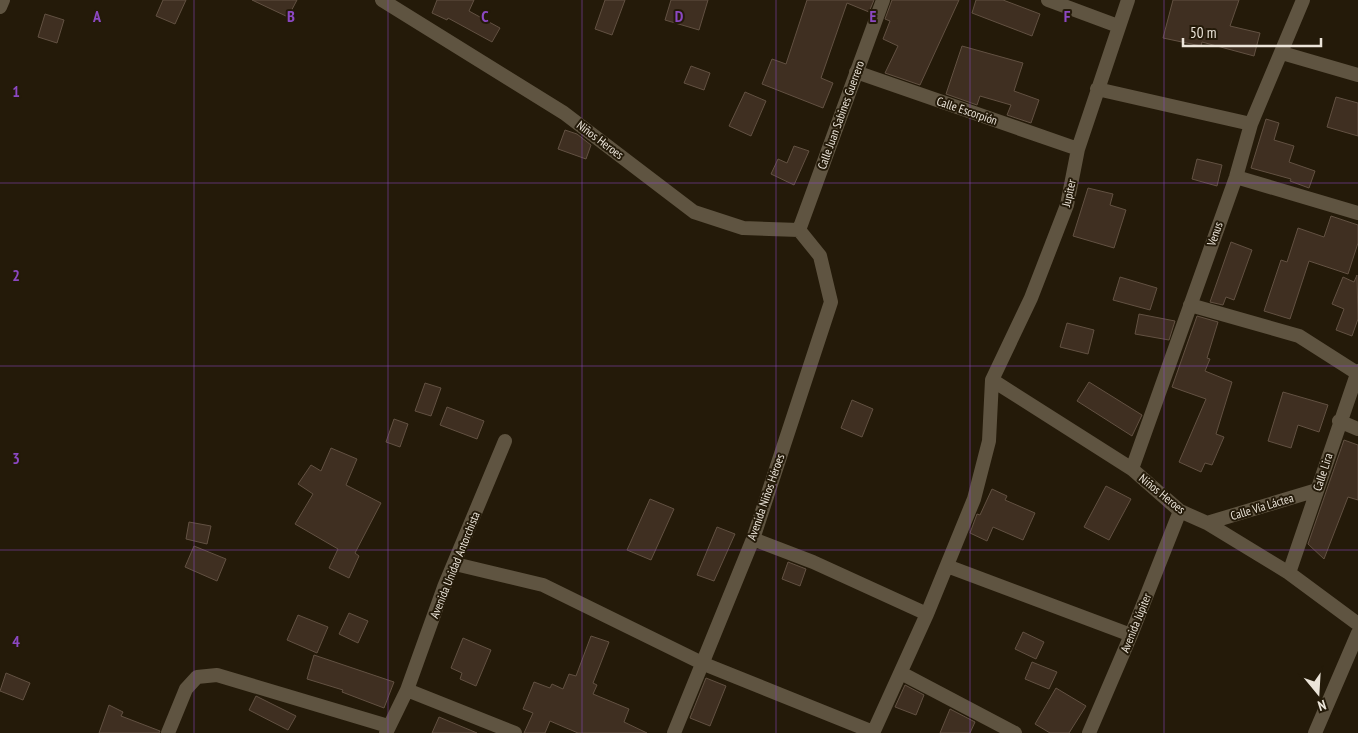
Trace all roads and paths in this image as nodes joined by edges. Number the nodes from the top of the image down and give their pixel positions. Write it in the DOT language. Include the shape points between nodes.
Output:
graph roads {
  1 [pos="3,0"];
  2 [pos="382,0"];
  3 [pos="883,0"];
  4 [pos="1048,0"];
  5 [pos="1128,0"];
  6 [pos="1303,0"];
  7 [pos="0,7"];
  8 [pos="1118,26"];
  9 [pos="1282,53"];
  10 [pos="856,72"];
  11 [pos="1358,75"];
  12 [pos="1097,89"];
  13 [pos="1251,124"];
  14 [pos="1078,149"];
  15 [pos="1236,177"];
  16 [pos="1358,214"];
  17 [pos="799,230"];
  18 [pos="1190,305"];
  19 [pos="1358,372"];
  20 [pos="992,380"];
  21 [pos="1339,421"];
  22 [pos="1358,429"];
  23 [pos="505,441"];
  24 [pos="1132,469"];
  25 [pos="1317,490"];
  26 [pos="1180,511"];
  27 [pos="1207,523"];
  28 [pos="753,538"];
  29 [pos="455,564"];
  30 [pos="947,566"];
  31 [pos="1289,573"];
  32 [pos="927,614"];
  33 [pos="1358,624"];
  34 [pos="1358,633"];
  35 [pos="1132,635"];
  36 [pos="704,664"];
  37 [pos="901,673"];
  38 [pos="407,690"];
  39 [pos="387,729"];
  40 [pos="873,732"];
  41 [pos="168,733"];
  42 [pos="515,733"];
  43 [pos="674,733"];
  44 [pos="1015,733"];
  45 [pos="1089,733"];
  46 [pos="1316,733"];
  1 -- 7 [label="street"];
  2 -- 17 [label="street, Niños Heroes" via="564,113 694,212 743,228"];
  3 -- 10 [label="street, Calle Juan Sabines Guerrero"];
  4 -- 8 [label="street"];
  5 -- 8 [label="street, Jupiter"];
  6 -- 9 [label="street, Venus"];
  8 -- 12 [label="street, Jupiter"];
  9 -- 11 [label="street"];
  9 -- 13 [label="street, Venus"];
  10 -- 14 [label="street, Calle Escorpión"];
  10 -- 17 [label="street, Calle Juan Sabines Guerrero"];
  12 -- 13 [label="street"];
  12 -- 14 [label="street, Jupiter"];
  13 -- 15 [label="street, Venus"];
  14 -- 20 [label="street, Jupiter" via="1067,205 1031,298"];
  15 -- 16 [label="street"];
  15 -- 18 [label="street, Venus"];
  17 -- 28 [label="street, Avenida Niños Héroes" via="820,256 831,302"];
  18 -- 19 [label="street" via="1298,336"];
  18 -- 24 [label="street, Venus"];
  19 -- 21 [label="street, Calle Lira"];
  20 -- 24 [label="street, Niños Heroes"];
  20 -- 30 [label="street" via="990,441 974,499"];
  21 -- 22 [label="street"];
  21 -- 25 [label="street, Calle Lira"];
  23 -- 29 [label="street, Avenida Unidad Antorchista"];
  24 -- 26 [label="street, Niños Heroes"];
  25 -- 27 [label="street, Calle Vía Láctea"];
  25 -- 31 [label="street, Calle Lira"];
  26 -- 27 [label="street, Niños Heroes"];
  26 -- 35 [label="street, Avenida Júpiter"];
  27 -- 31 [label="street, Niños Heroes"];
  28 -- 32 [label="street"];
  28 -- 36 [label="street, Avenida Niños Héroes"];
  29 -- 36 [label="street" via="543,585"];
  29 -- 38 [label="street, Avenida Unidad Antorchista"];
  30 -- 32 [label="street"];
  30 -- 35 [label="street"];
  31 -- 33 [label="street, Niños Heroes"];
  32 -- 37 [label="street"];
  34 -- 46 [label="street"];
  35 -- 45 [label="street, Avenida Júpiter"];
  36 -- 40 [label="street"];
  36 -- 43 [label="street, Avenida Niños Héroes"];
  37 -- 40 [label="street"];
  37 -- 44 [label="street"];
  38 -- 39 [label="street, Avenida Unidad Antorchista"];
  38 -- 42 [label="street"];
  39 -- 41 [label="street" via="217,675 197,677 186,688"];
}
